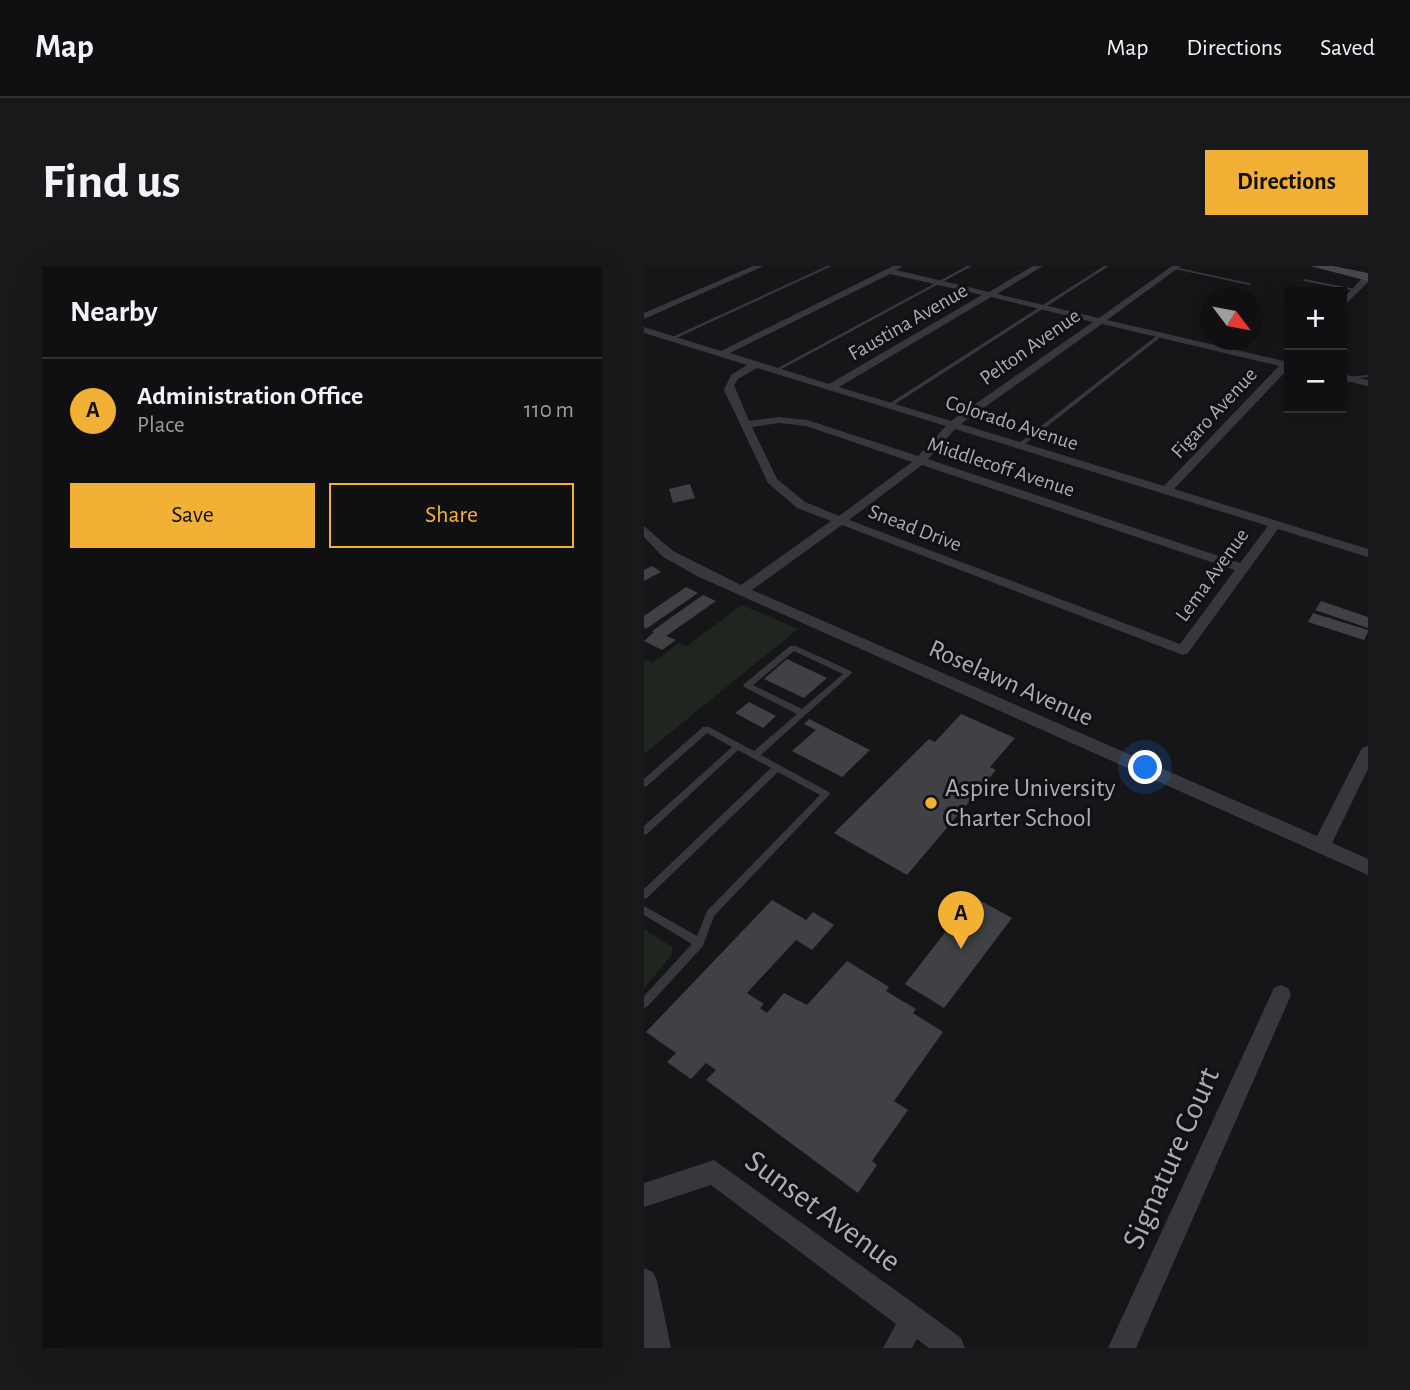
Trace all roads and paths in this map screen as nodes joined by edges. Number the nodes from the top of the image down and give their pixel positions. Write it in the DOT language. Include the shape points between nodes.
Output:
graph roads {
  1 [pos="760,266"];
  2 [pos="830,266"];
  3 [pos="899,266"];
  4 [pos="970,266"];
  5 [pos="1039,266"];
  6 [pos="1107,266"];
  7 [pos="1316,266"];
  8 [pos="1176,267"];
  9 [pos="889,271"];
  10 [pos="1368,277"];
  11 [pos="1304,280"];
  12 [pos="939,283"];
  13 [pos="1248,284"];
  14 [pos="1356,290"];
  15 [pos="990,295"];
  16 [pos="1347,300"];
  17 [pos="1044,307"];
  18 [pos="644,316"];
  19 [pos="1101,320"];
  20 [pos="644,330"];
  21 [pos="1161,335"];
  22 [pos="672,338"];
  23 [pos="723,354"];
  24 [pos="1284,362"];
  25 [pos="756,364"];
  26 [pos="1284,367"];
  27 [pos="776,370"];
  28 [pos="1368,376"];
  29 [pos="1347,378"];
  30 [pos="1347,379"];
  31 [pos="1368,383"];
  32 [pos="831,387"];
  33 [pos="890,405"];
  34 [pos="745,425"];
  35 [pos="953,425"];
  36 [pos="1019,446"];
  37 [pos="920,461"];
  38 [pos="1166,492"];
  39 [pos="839,520"];
  40 [pos="1275,524"];
  41 [pos="647,538"];
  42 [pos="1368,553"];
  43 [pos="1243,568"];
  44 [pos="742,590"];
  45 [pos="1183,650"];
  46 [pos="802,713"];
  47 [pos="738,746"];
  48 [pos="1368,752"];
  49 [pos="755,755"];
  50 [pos="777,768"];
  51 [pos="644,784"];
  52 [pos="644,831"];
  53 [pos="1321,846"];
  54 [pos="1368,867"];
  55 [pos="644,895"];
  56 [pos="644,909"];
  57 [pos="699,943"];
  58 [pos="1281,995"];
  59 [pos="644,1003"];
  60 [pos="644,1195"];
  61 [pos="644,1281"];
  62 [pos="914,1319"];
  63 [pos="657,1348"];
  64 [pos="897,1348"];
  65 [pos="951,1348"];
  66 [pos="1122,1348"];
  1 -- 18 [label="street"];
  2 -- 22 [label="lane"];
  3 -- 9 [label="street"];
  4 -- 12 [label="lane"];
  5 -- 15 [label="street, Faustina Avenue"];
  6 -- 17 [label="lane"];
  7 -- 10 [label="street"];
  8 -- 13 [label="lane"];
  8 -- 19 [label="street, Pelton Avenue"];
  9 -- 12 [label="street"];
  9 -- 23 [label="street"];
  10 -- 14 [label="street"];
  11 -- 14 [label="lane"];
  12 -- 15 [label="street"];
  12 -- 27 [label="lane"];
  14 -- 16 [label="street"];
  15 -- 17 [label="street"];
  15 -- 32 [label="street, Faustina Avenue"];
  17 -- 19 [label="street"];
  17 -- 33 [label="lane"];
  19 -- 21 [label="street"];
  19 -- 35 [label="street, Pelton Avenue"];
  20 -- 22 [label="street, Colorado Avenue"];
  21 -- 24 [label="street"];
  21 -- 36 [label="lane"];
  22 -- 23 [label="street, Colorado Avenue"];
  23 -- 25 [label="street, Colorado Avenue"];
  25 -- 27 [label="street, Colorado Avenue"];
  25 -- 34 [label="street, Snead Drive" via="729,385"];
  26 -- 38 [label="street, Figaro Avenue"];
  27 -- 32 [label="street, Colorado Avenue"];
  28 -- 29 [label="lane"];
  30 -- 31 [label="street"];
  32 -- 33 [label="street, Colorado Avenue"];
  33 -- 35 [label="street, Colorado Avenue"];
  34 -- 37 [label="street, Middlecoff Avenue" via="800,422"];
  34 -- 39 [label="street, Snead Drive" via="778,489 801,505"];
  35 -- 36 [label="street, Colorado Avenue"];
  35 -- 37 [label="street, Pelton Avenue"];
  36 -- 38 [label="street, Colorado Avenue"];
  37 -- 39 [label="street, Pelton Avenue"];
  37 -- 43 [label="street, Middlecoff Avenue"];
  38 -- 40 [label="street, Colorado Avenue"];
  39 -- 44 [label="street, Pelton Avenue"];
  39 -- 45 [label="street, Snead Drive"];
  40 -- 42 [label="street, Colorado Avenue"];
  40 -- 43 [label="street, Lema Avenue"];
  41 -- 44 [label="street, Roselawn Avenue" via="684,563"];
  43 -- 45 [label="street, Lema Avenue"];
  44 -- 53 [label="street, Roselawn Avenue"];
  46 -- 46 [label="lane" via="848,673 793,648 747,685"];
  46 -- 49 [label="lane"];
  47 -- 49 [label="lane"];
  47 -- 51 [label="lane" via="706,729"];
  47 -- 52 [label="lane"];
  48 -- 53 [label="street"];
  49 -- 50 [label="lane"];
  50 -- 55 [label="lane"];
  50 -- 57 [label="lane" via="826,794 710,914"];
  53 -- 54 [label="street, Roselawn Avenue"];
  56 -- 57 [label="lane"];
  57 -- 59 [label="lane"];
  58 -- 66 [label="street, Signature Court"];
  60 -- 62 [label="street, Sunset Avenue" via="714,1172"];
  61 -- 63 [label="street"];
  62 -- 64 [label="street"];
  62 -- 65 [label="street, Sunset Avenue"];
}
